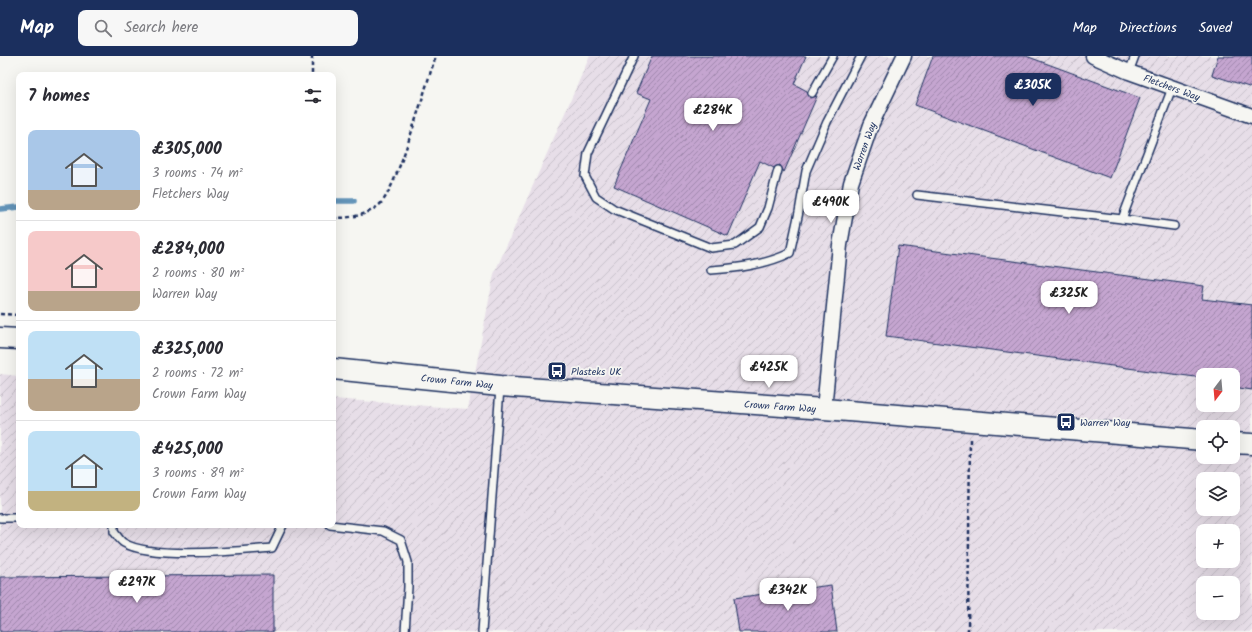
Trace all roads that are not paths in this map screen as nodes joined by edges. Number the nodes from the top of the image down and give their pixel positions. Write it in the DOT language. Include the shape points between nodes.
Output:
graph roads {
  1 [pos="634,56"];
  2 [pos="833,56"];
  3 [pos="861,56"];
  4 [pos="904,56"];
  5 [pos="1092,56"];
  6 [pos="1136,56"];
  7 [pos="1129,72"];
  8 [pos="1172,88"];
  9 [pos="812,93"];
  10 [pos="1252,116"];
  11 [pos="778,170"];
  12 [pos="917,195"];
  13 [pos="1122,220"];
  14 [pos="1174,226"];
  15 [pos="710,270"];
  16 [pos="0,338"];
  17 [pos="16,339"];
  18 [pos="336,369"];
  19 [pos="500,386"];
  20 [pos="824,410"];
  21 [pos="1196,439"];
  22 [pos="1240,443"];
  23 [pos="1252,444"];
  24 [pos="0,518"];
  25 [pos="16,518"];
  26 [pos="336,526"];
  27 [pos="114,528"];
  28 [pos="282,528"];
  29 [pos="405,632"];
  30 [pos="482,632"];
  1 -- 11 [label="lane" via="588,153 585,176 596,197 614,209 711,248 735,245 760,227"];
  2 -- 9 [label="lane"];
  3 -- 15 [label="lane" via="827,122 806,171 790,254 741,268"];
  4 -- 20 [label="street, Warren Way" via="871,125 851,183 840,244"];
  5 -- 7 [label="street, Fletchers Way"];
  6 -- 7 [label="lane"];
  7 -- 8 [label="street, Fletchers Way"];
  8 -- 10 [label="street, Fletchers Way"];
  8 -- 13 [label="lane"];
  12 -- 13 [label="lane"];
  13 -- 14 [label="lane"];
  16 -- 17 [label="street"];
  18 -- 19 [label="street, Crown Farm Way"];
  19 -- 20 [label="street, Crown Farm Way"];
  19 -- 30 [label="lane"];
  20 -- 21 [label="street, Crown Farm Way"];
  22 -- 23 [label="street"];
  24 -- 25 [label="lane"];
  26 -- 29 [label="lane" via="383,530 401,540 408,562"];
  27 -- 28 [label="lane" via="114,532 124,543 149,552 230,552 272,548"];
}
